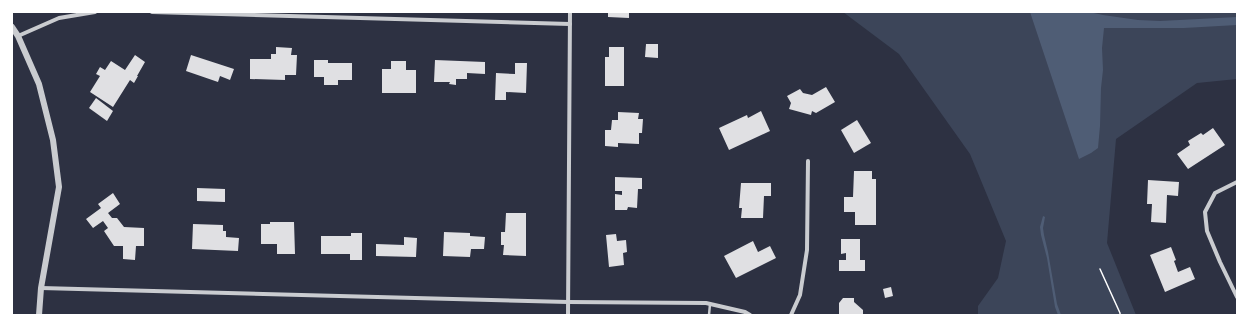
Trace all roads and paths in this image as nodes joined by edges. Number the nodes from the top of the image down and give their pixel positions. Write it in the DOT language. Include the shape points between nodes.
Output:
graph roads {
  1 [pos="95,12"];
  2 [pos="152,12"];
  3 [pos="570,12"];
  4 [pos="570,24"];
  5 [pos="12,27"];
  6 [pos="18,36"];
  7 [pos="808,161"];
  8 [pos="1237,182"];
  9 [pos="1100,269"];
  10 [pos="41,288"];
  11 [pos="1237,298"];
  12 [pos="568,302"];
  13 [pos="710,304"];
  14 [pos="39,315"];
  15 [pos="568,315"];
  16 [pos="709,315"];
  17 [pos="750,315"];
  18 [pos="791,315"];
  19 [pos="1120,315"];
  1 -- 6 [label="street" via="59,18"];
  2 -- 4 [label="street"];
  3 -- 4 [label="street"];
  4 -- 12 [label="street"];
  5 -- 6 [label="street"];
  6 -- 10 [label="street" via="39,84 53,140 59,187"];
  7 -- 18 [label="street" via="807,250 800,294"];
  8 -- 11 [label="street" via="1215,193 1206,212 1207,231"];
  9 -- 19 [label="path"];
  10 -- 12 [label="street"];
  10 -- 14 [label="street"];
  12 -- 13 [label="street"];
  12 -- 15 [label="street"];
  13 -- 16 [label="lane"];
  13 -- 17 [label="street"];
}
